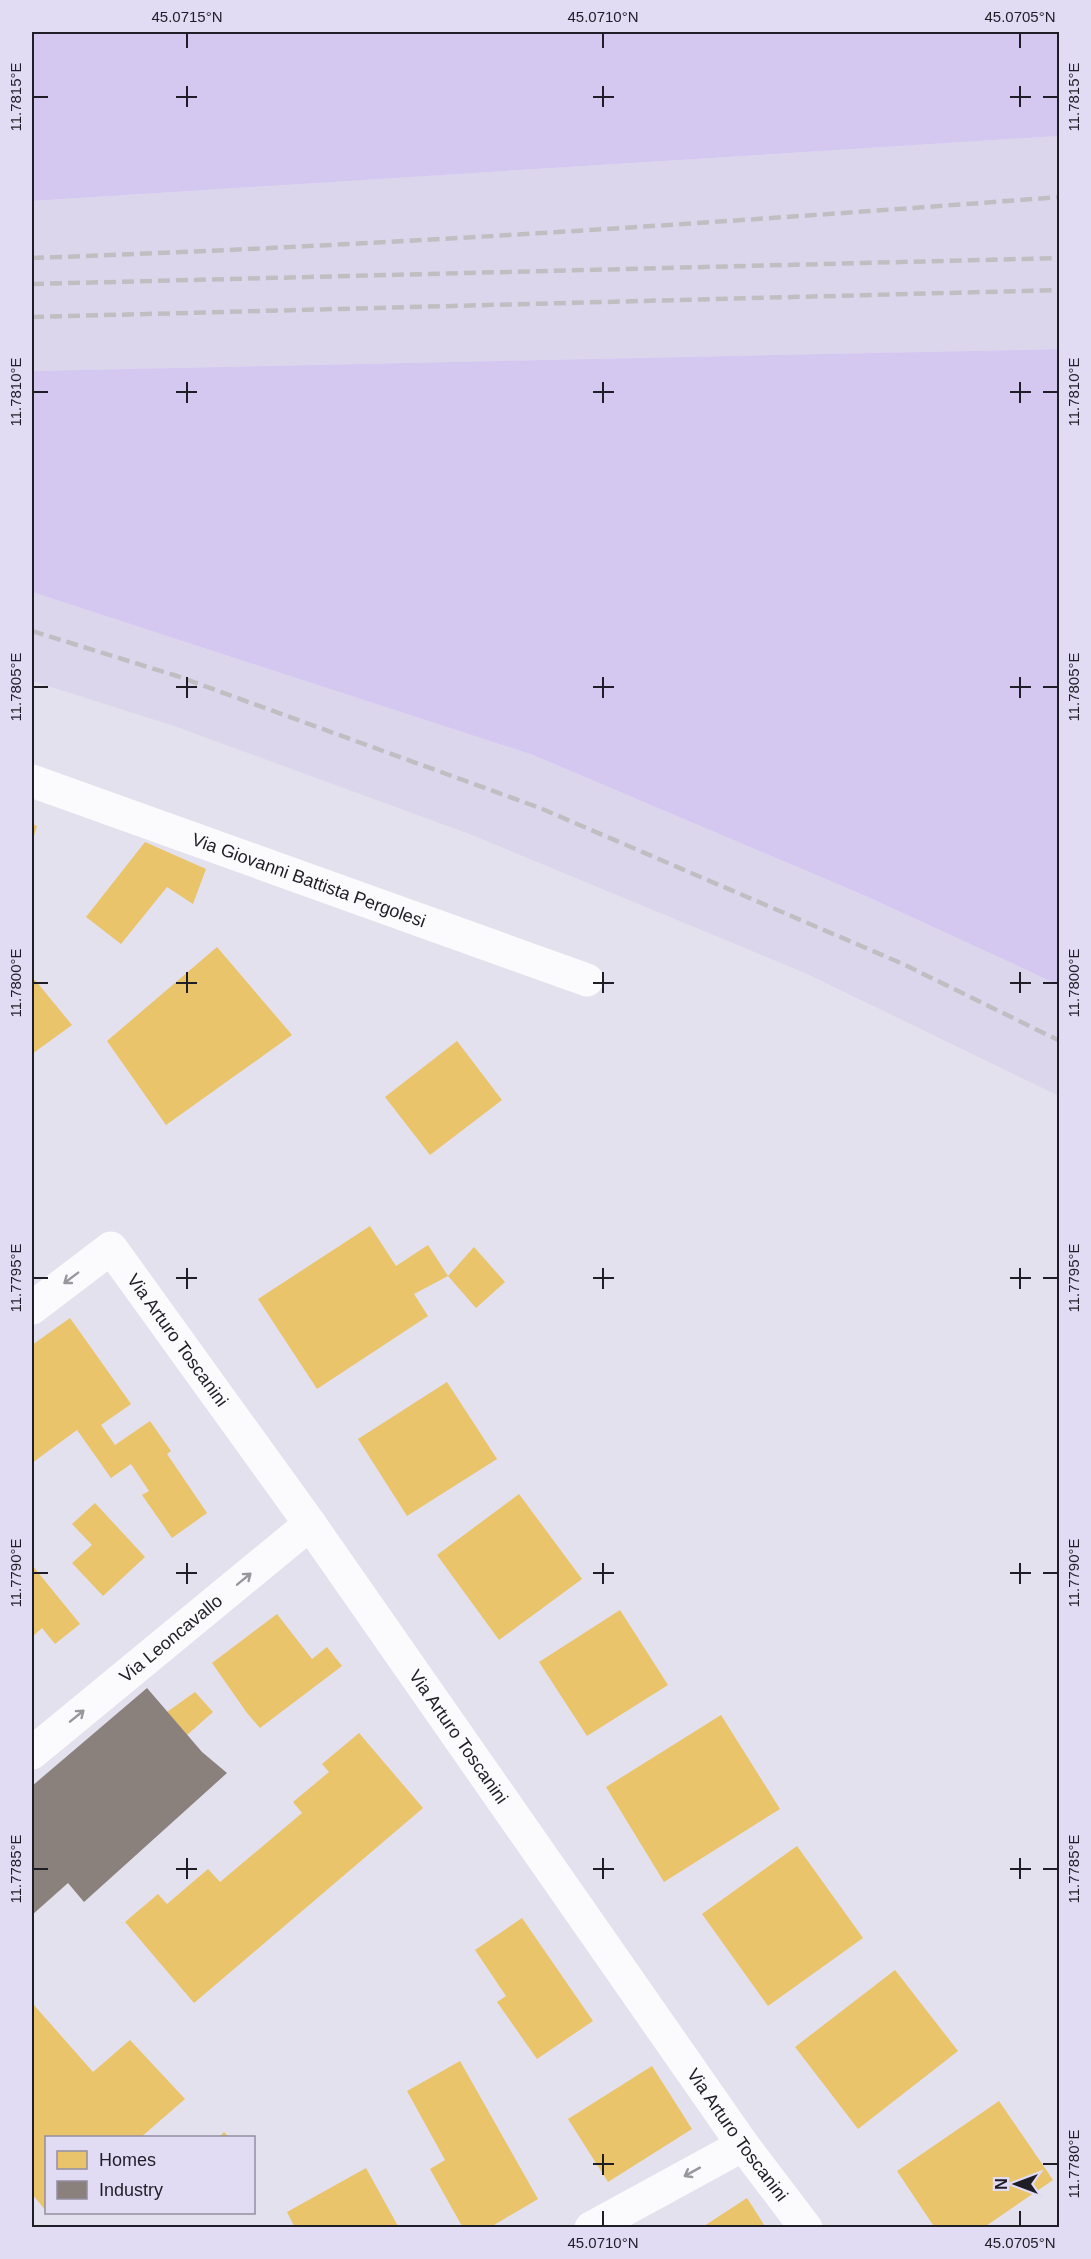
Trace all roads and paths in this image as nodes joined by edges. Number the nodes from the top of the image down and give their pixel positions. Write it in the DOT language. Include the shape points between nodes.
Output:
graph roads {
  1 [pos="32,780"];
  2 [pos="587,980"];
  3 [pos="32,1308"];
  4 [pos="310,1524"];
  5 [pos="32,1753"];
  6 [pos="743,2145"];
  7 [pos="591,2228"];
  8 [pos="806,2228"];
  1 -- 2 [label="street, Via Giovanni Battista Pergolesi"];
  4 -- 3 [label="street, Via Arturo Toscanini, one-way" via="111,1248"];
  5 -- 4 [label="street, Via Leoncavallo, one-way"];
  4 -- 6 [label="street, Via Arturo Toscanini"];
  6 -- 7 [label="street, one-way"];
  6 -- 8 [label="street, Via Arturo Toscanini"];
}
